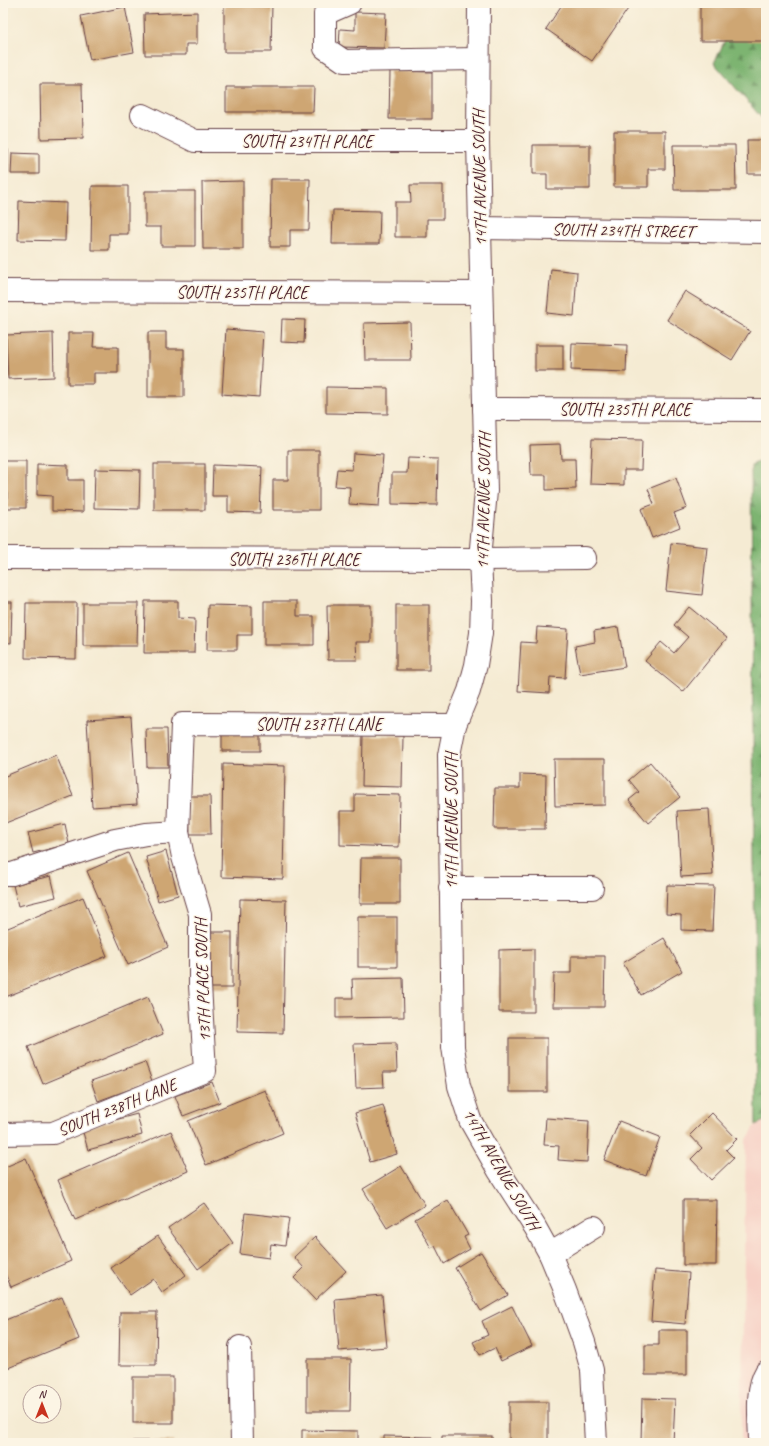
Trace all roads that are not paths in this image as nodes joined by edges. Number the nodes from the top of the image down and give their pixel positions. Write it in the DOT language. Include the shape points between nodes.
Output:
graph roads {
  1 [pos="350,3"];
  2 [pos="478,3"];
  3 [pos="478,59"];
  4 [pos="142,116"];
  5 [pos="478,141"];
  6 [pos="479,228"];
  7 [pos="766,232"];
  8 [pos="3,291"];
  9 [pos="481,293"];
  10 [pos="484,408"];
  11 [pos="766,410"];
  12 [pos="3,558"];
  13 [pos="585,558"];
  14 [pos="480,559"];
  15 [pos="182,724"];
  16 [pos="455,725"];
  17 [pos="178,832"];
  18 [pos="3,874"];
  19 [pos="450,888"];
  20 [pos="592,888"];
  21 [pos="205,1071"];
  22 [pos="3,1134"];
  23 [pos="594,1227"];
  24 [pos="550,1254"];
  25 [pos="240,1347"];
  26 [pos="766,1372"];
  27 [pos="242,1443"];
  28 [pos="596,1443"];
  29 [pos="760,1443"];
  1 -- 3 [label="street" via="325,14 325,48 344,61"];
  2 -- 3 [label="street, 14TH AVENUE SOUTH"];
  3 -- 5 [label="street, 14TH AVENUE SOUTH"];
  4 -- 5 [label="street, SOUTH 234TH PLACE" via="195,141"];
  5 -- 6 [label="street, 14TH AVENUE SOUTH"];
  6 -- 7 [label="street, SOUTH 234TH STREET"];
  6 -- 9 [label="street, 14TH AVENUE SOUTH"];
  8 -- 9 [label="street, SOUTH 235TH PLACE"];
  9 -- 10 [label="street, 14TH AVENUE SOUTH"];
  10 -- 11 [label="street, SOUTH 235TH PLACE"];
  10 -- 14 [label="street, 14TH AVENUE SOUTH" via="486,491"];
  12 -- 14 [label="street, SOUTH 236TH PLACE"];
  13 -- 14 [label="street, SOUTH 236TH PLACE"];
  14 -- 16 [label="street, 14TH AVENUE SOUTH" via="480,640 469,692"];
  15 -- 16 [label="street, SOUTH 237TH LANE"];
  15 -- 17 [label="street, 13TH PLACE SOUTH"];
  16 -- 19 [label="street, 14TH AVENUE SOUTH" via="449,755"];
  17 -- 18 [label="street" via="146,834 115,840 12,874"];
  17 -- 21 [label="street, 13TH PLACE SOUTH" via="200,914 200,985"];
  19 -- 20 [label="street"];
  19 -- 24 [label="street, 14TH AVENUE SOUTH" via="452,1027 454,1060 462,1098 470,1120"];
  21 -- 22 [label="street, SOUTH 238TH LANE" via="53,1133"];
  23 -- 24 [label="street"];
  24 -- 28 [label="street, 14TH AVENUE SOUTH" via="584,1342 592,1370"];
  25 -- 27 [label="street"];
  26 -- 29 [label="street" via="760,1389"];
}
